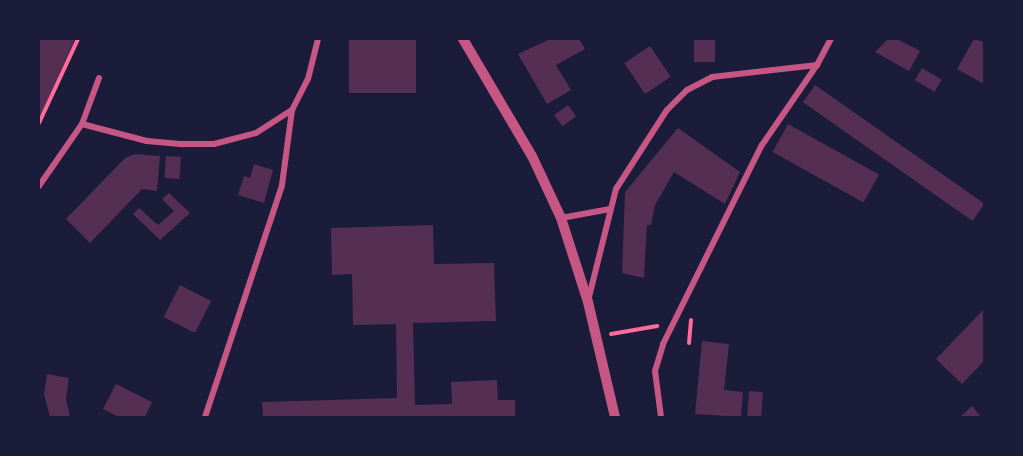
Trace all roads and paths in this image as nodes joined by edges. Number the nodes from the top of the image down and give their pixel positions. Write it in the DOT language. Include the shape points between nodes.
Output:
graph roads {
  1 [pos="78,39"];
  2 [pos="318,39"];
  3 [pos="463,39"];
  4 [pos="831,39"];
  5 [pos="817,65"];
  6 [pos="99,78"];
  7 [pos="292,110"];
  8 [pos="39,123"];
  9 [pos="82,124"];
  10 [pos="39,186"];
  11 [pos="610,209"];
  12 [pos="561,218"];
  13 [pos="588,302"];
  14 [pos="672,323"];
  15 [pos="625,332"];
  16 [pos="204,417"];
  17 [pos="615,417"];
  18 [pos="661,417"];
  1 -- 8 [label="path"];
  2 -- 7 [label="street" via="308,79"];
  3 -- 12 [label="street" via="532,156"];
  4 -- 5 [label="street"];
  5 -- 11 [label="street" via="712,77 687,90 667,110 616,189"];
  5 -- 14 [label="street" via="762,146"];
  6 -- 9 [label="street"];
  7 -- 9 [label="street" via="262,130 214,144 147,141"];
  7 -- 16 [label="street" via="282,185"];
  9 -- 10 [label="street"];
  11 -- 12 [label="street"];
  11 -- 13 [label="street" via="600,267"];
  12 -- 13 [label="street"];
  13 -- 17 [label="street"];
  14 -- 15 [label="path"];
  14 -- 18 [label="street" via="655,371"];
}
